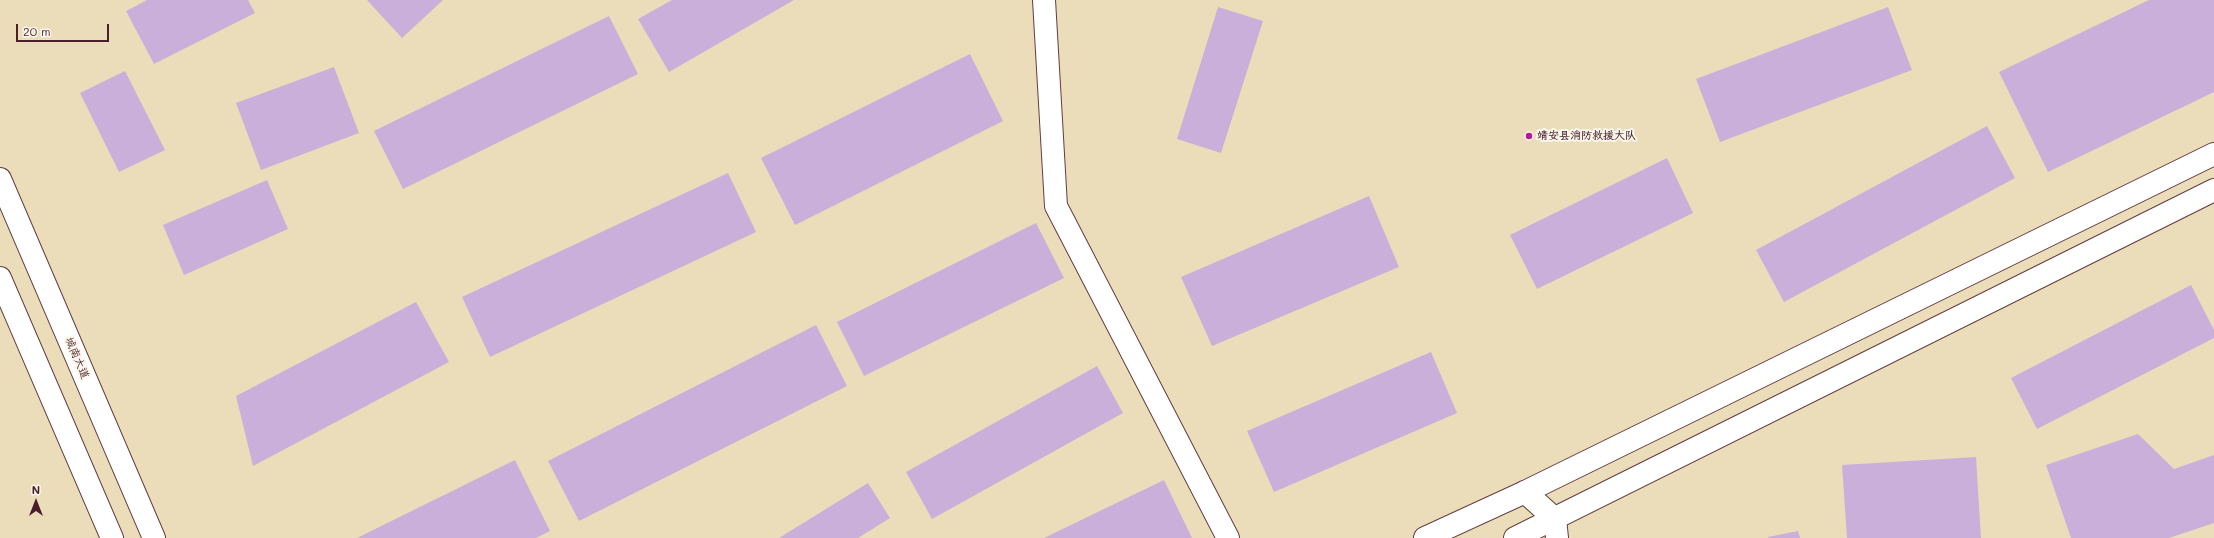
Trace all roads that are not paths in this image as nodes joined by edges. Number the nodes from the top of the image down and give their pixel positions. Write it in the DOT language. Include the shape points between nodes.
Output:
graph roads {
  1 [pos="1044,0"];
  2 [pos="2214,154"];
  3 [pos="0,179"];
  4 [pos="2214,190"];
  5 [pos="0,278"];
  6 [pos="1526,492"];
  7 [pos="1556,528"];
  8 [pos="112,538"];
  9 [pos="154,538"];
  10 [pos="1228,538"];
  11 [pos="1425,538"];
  12 [pos="1515,538"];
  1 -- 10 [label="main road" via="1056,206"];
  2 -- 6 [label="main road"];
  3 -- 9 [label="main road, 城南大道"];
  4 -- 7 [label="main road"];
  5 -- 8 [label="main road"];
  6 -- 7 [label="main road"];
  6 -- 11 [label="main road"];
  7 -- 12 [label="main road"];
}
